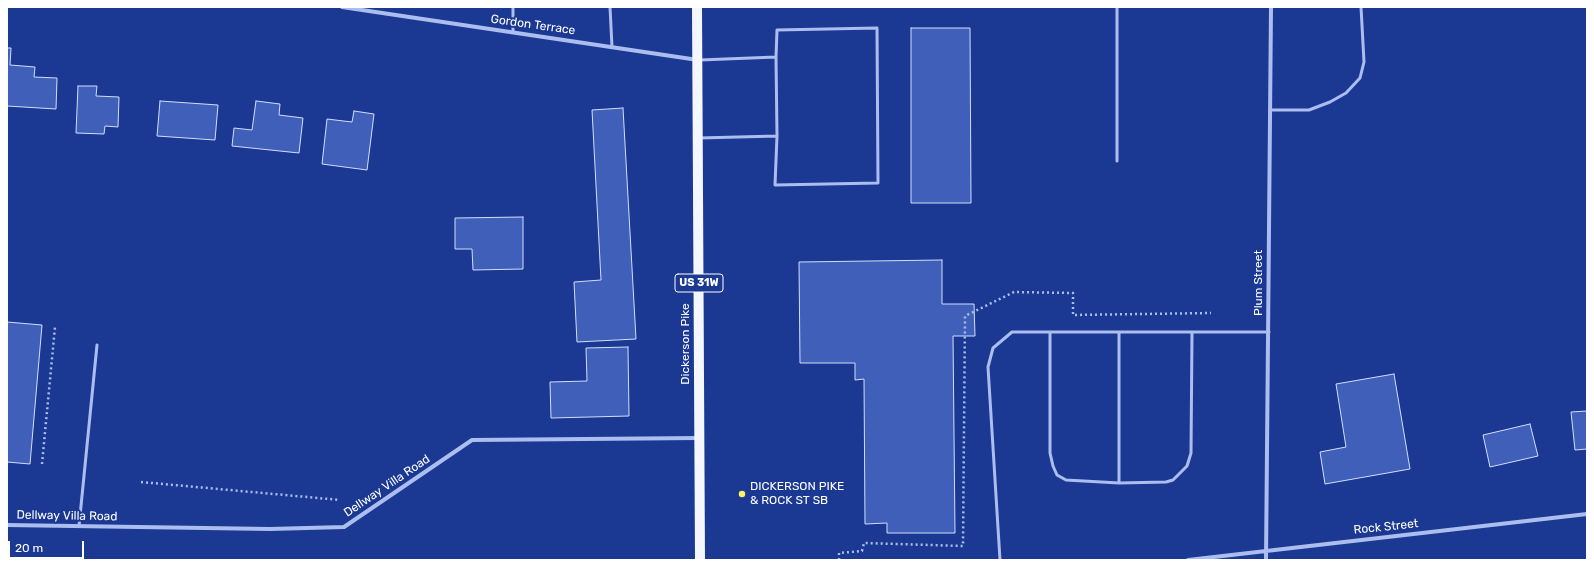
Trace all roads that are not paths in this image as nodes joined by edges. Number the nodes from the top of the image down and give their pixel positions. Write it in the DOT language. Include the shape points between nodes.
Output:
graph roads {
  1 [pos="342,7"];
  2 [pos="513,7"];
  3 [pos="610,7"];
  4 [pos="698,7"];
  5 [pos="1117,7"];
  6 [pos="1271,7"];
  7 [pos="1361,7"];
  8 [pos="513,32"];
  9 [pos="612,47"];
  10 [pos="776,57"];
  11 [pos="698,60"];
  12 [pos="1270,110"];
  13 [pos="777,136"];
  14 [pos="698,138"];
  15 [pos="1117,161"];
  16 [pos="1119,332"];
  17 [pos="1192,332"];
  18 [pos="1269,332"];
  19 [pos="1050,333"];
  20 [pos="97,345"];
  21 [pos="699,438"];
  22 [pos="1119,482"];
  23 [pos="1587,514"];
  24 [pos="7,525"];
  25 [pos="79,526"];
  26 [pos="1266,551"];
  27 [pos="700,560"];
  28 [pos="1000,560"];
  29 [pos="1188,560"];
  30 [pos="1266,560"];
  1 -- 8 [label="street, Gordon Terrace"];
  2 -- 8 [label="lane"];
  3 -- 9 [label="lane"];
  4 -- 11 [label="main road, Dickerson Pike / US 31W"];
  5 -- 15 [label="lane"];
  6 -- 12 [label="street, Plum Street"];
  7 -- 12 [label="lane" via="1364,62 1360,78 1346,93 1309,110"];
  8 -- 9 [label="street, Gordon Terrace"];
  9 -- 11 [label="street, Gordon Terrace"];
  10 -- 11 [label="lane"];
  10 -- 13 [label="lane"];
  10 -- 13 [label="lane" via="777,30 877,28 878,182 775,185"];
  11 -- 14 [label="main road, Dickerson Pike / US 31W"];
  12 -- 18 [label="street, Plum Street"];
  13 -- 14 [label="lane"];
  14 -- 21 [label="main road, Dickerson Pike / US 31W"];
  16 -- 17 [label="lane"];
  16 -- 19 [label="lane"];
  16 -- 22 [label="lane"];
  17 -- 18 [label="lane"];
  17 -- 22 [label="lane" via="1191,453 1187,466 1173,480 1166,482"];
  18 -- 26 [label="street, Plum Street"];
  19 -- 22 [label="lane" via="1050,453 1053,466 1058,475 1066,480"];
  19 -- 28 [label="lane" via="1012,332 994,348 988,367"];
  20 -- 25 [label="lane"];
  21 -- 25 [label="street, Dellway Villa Road" via="472,440 344,527 270,529"];
  21 -- 27 [label="main road, Dickerson Pike / US 31W"];
  23 -- 26 [label="street, Rock Street"];
  24 -- 25 [label="street, Dellway Villa Road"];
  26 -- 29 [label="street, Rock Street"];
  26 -- 30 [label="street, Plum Street"];
}
